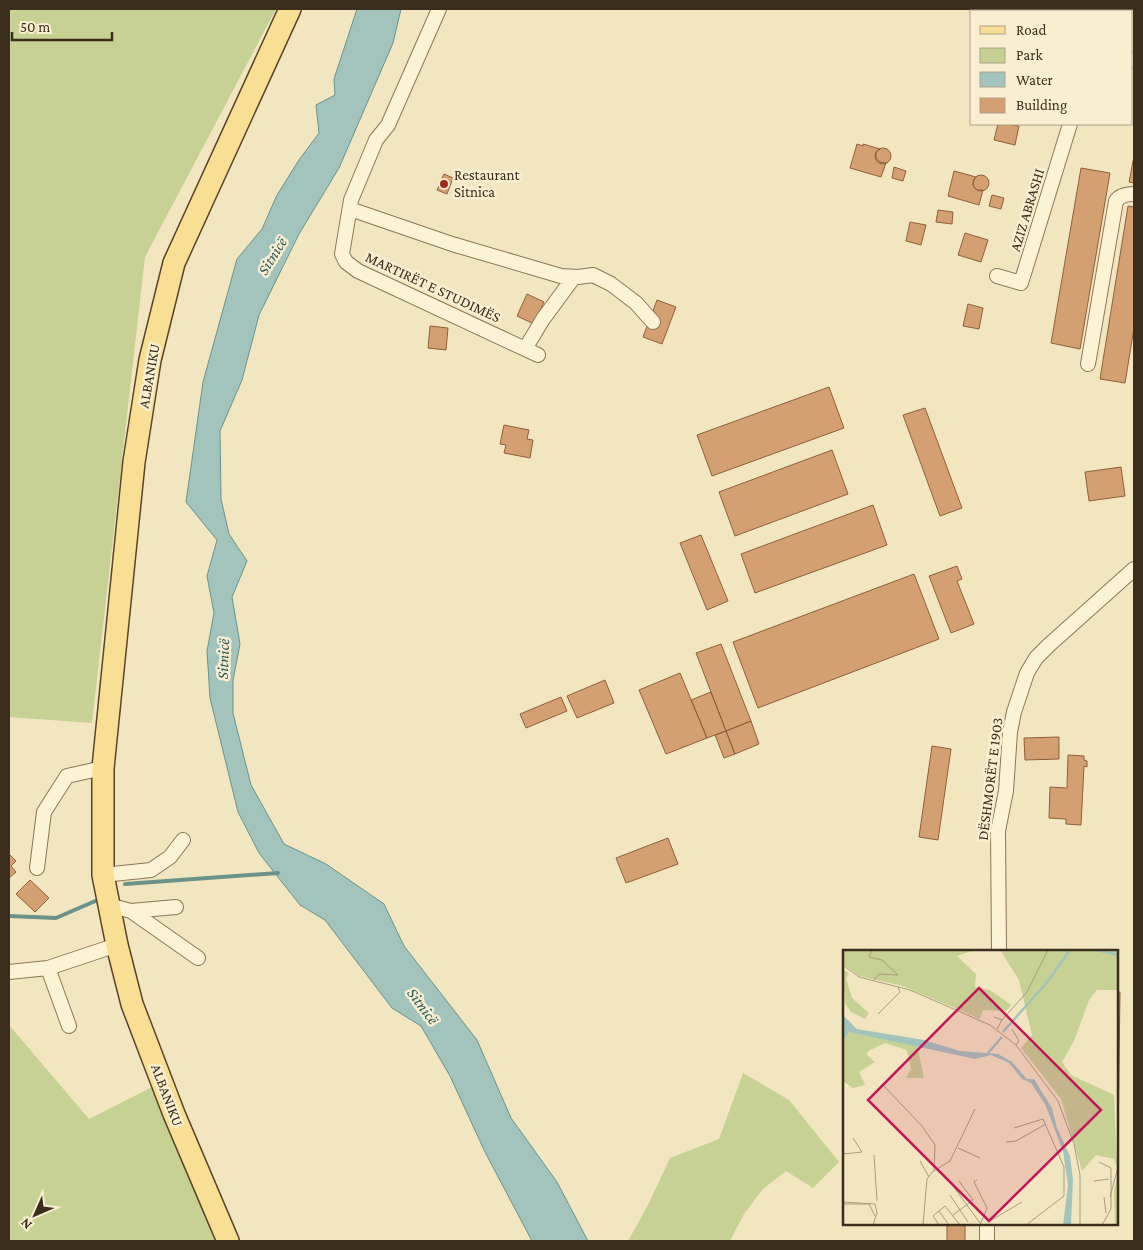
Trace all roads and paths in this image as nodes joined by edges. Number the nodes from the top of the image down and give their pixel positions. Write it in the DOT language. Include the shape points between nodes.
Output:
graph roads {
  1 [pos="290,9"];
  2 [pos="439,9"];
  3 [pos="1070,125"];
  4 [pos="1134,194"];
  5 [pos="350,208"];
  6 [pos="997,276"];
  7 [pos="574,277"];
  8 [pos="653,322"];
  9 [pos="1088,364"];
  10 [pos="1134,569"];
  11 [pos="103,768"];
  12 [pos="183,840"];
  13 [pos="37,868"];
  14 [pos="103,875"];
  15 [pos="108,905"];
  16 [pos="176,907"];
  17 [pos="131,911"];
  18 [pos="117,945"];
  19 [pos="999,950"];
  20 [pos="198,958"];
  21 [pos="48,968"];
  22 [pos="9,972"];
  23 [pos="69,1026"];
  24 [pos="987,1225"];
  25 [pos="228,1241"];
  26 [pos="988,1241"];
  1 -- 11 [label="main road, ALBANIKU" via="174,262 150,360 134,462"];
  2 -- 5 [label="street, MARTIRËT E STUDIMËS" via="388,125 376,140"];
  3 -- 6 [label="street, AZIZ ABRASHI" via="1021,283"];
  4 -- 9 [label="street" via="1119,197 1116,201"];
  5 -- 7 [label="street" via="452,244"];
  5 -- 7 [label="street, MARTIRËT E STUDIMËS" via="342,254 346,262 358,271 532,352 543,319"];
  7 -- 8 [label="street" via="592,275 611,284 636,303"];
  10 -- 19 [label="street, DËSHMORËT E 1903" via="1049,645 1032,666 1024,683 1010,732 1006,791 998,831"];
  11 -- 13 [label="street" via="67,776 44,812"];
  11 -- 14 [label="main road, ALBANIKU"];
  12 -- 14 [label="street" via="170,857 152,870"];
  14 -- 15 [label="main road, ALBANIKU"];
  15 -- 17 [label="street"];
  15 -- 18 [label="main road, ALBANIKU"];
  16 -- 17 [label="street"];
  17 -- 20 [label="street"];
  18 -- 21 [label="street"];
  18 -- 25 [label="main road, ALBANIKU" via="132,1004"];
  21 -- 22 [label="street"];
  21 -- 23 [label="street"];
  24 -- 26 [label="street"];
}
